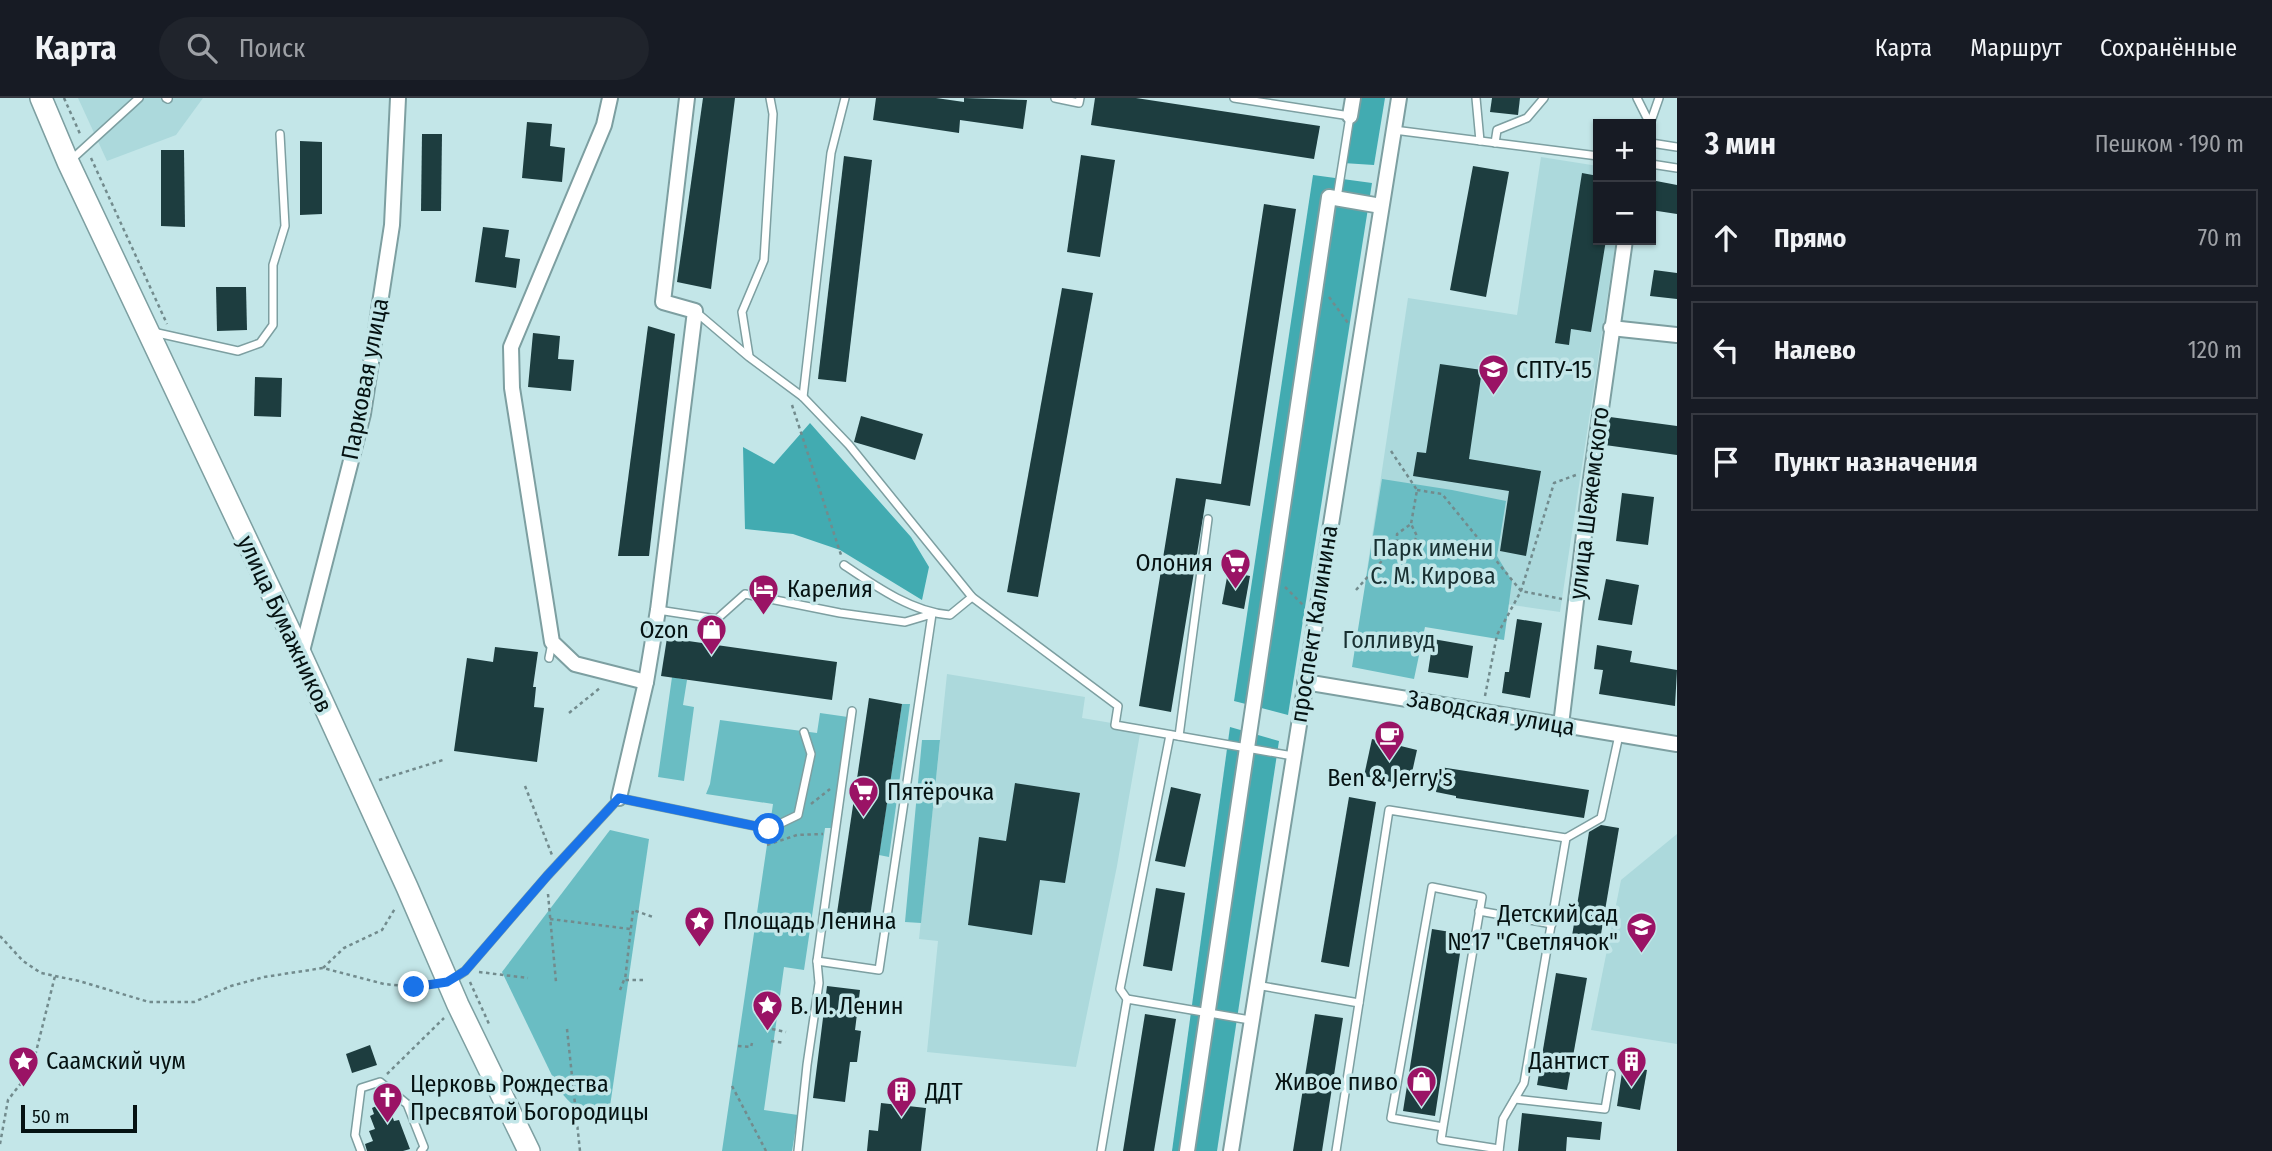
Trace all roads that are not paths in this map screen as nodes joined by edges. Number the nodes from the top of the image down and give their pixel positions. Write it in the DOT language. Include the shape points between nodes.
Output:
graph roads {
  1 [pos="41,98"];
  2 [pos="139,98"];
  3 [pos="398,98"];
  4 [pos="610,98"];
  5 [pos="687,98"];
  6 [pos="770,98"];
  7 [pos="845,98"];
  8 [pos="1055,98"];
  9 [pos="1080,98"];
  10 [pos="1234,98"];
  11 [pos="1353,98"];
  12 [pos="1399,98"];
  13 [pos="1476,98"];
  14 [pos="1544,98"];
  15 [pos="1637,98"];
  16 [pos="1659,98"];
  17 [pos="1350,116"];
  18 [pos="1394,130"];
  19 [pos="280,134"];
  20 [pos="1480,141"];
  21 [pos="1495,143"];
  22 [pos="1656,144"];
  23 [pos="1677,147"];
  24 [pos="1593,155"];
  25 [pos="68,162"];
  26 [pos="1656,164"];
  27 [pos="1677,168"];
  28 [pos="1337,198"];
  29 [pos="1381,206"];
  30 [pos="1624,245"];
  31 [pos="695,311"];
  32 [pos="1611,328"];
  33 [pos="145,330"];
  34 [pos="1677,335"];
  35 [pos="749,357"];
  36 [pos="803,397"];
  37 [pos="1208,519"];
  38 [pos="844,565"];
  39 [pos="972,597"];
  40 [pos="658,610"];
  41 [pos="932,614"];
  42 [pos="552,642"];
  43 [pos="300,655"];
  44 [pos="549,658"];
  45 [pos="646,682"];
  46 [pos="1305,682"];
  47 [pos="852,710"];
  48 [pos="1561,725"];
  49 [pos="804,732"];
  50 [pos="1170,735"];
  51 [pos="1619,735"];
  52 [pos="1179,736"];
  53 [pos="1677,744"];
  54 [pos="1245,748"];
  55 [pos="1293,757"];
  56 [pos="619,798"];
  57 [pos="1566,838"];
  58 [pos="1479,911"];
  59 [pos="1552,924"];
  60 [pos="817,961"];
  61 [pos="456,976"];
  62 [pos="1256,985"];
  63 [pos="1127,999"];
  64 [pos="1359,1003"];
  65 [pos="1207,1013"];
  66 [pos="1250,1020"];
  67 [pos="1611,1074"];
  68 [pos="1515,1100"];
  69 [pos="1443,1127"];
  70 [pos="1499,1150"];
  71 [pos="361,1151"];
  72 [pos="421,1151"];
  73 [pos="528,1151"];
  74 [pos="798,1151"];
  75 [pos="1101,1151"];
  76 [pos="1187,1151"];
  77 [pos="1230,1151"];
  78 [pos="1335,1151"];
  1 -- 25 [label="street, улица Бумажников"];
  2 -- 25 [label="lane"];
  3 -- 43 [label="street, Парковая улица" via="392,225 363,414"];
  4 -- 42 [label="street" via="604,125 511,347 512,388"];
  5 -- 31 [label="street" via="663,302"];
  6 -- 35 [label="lane" via="773,114 764,260 742,312"];
  7 -- 36 [label="lane" via="831,153"];
  8 -- 9 [label="lane" via="1079,103"];
  10 -- 17 [label="lane"];
  11 -- 17 [label="street"];
  12 -- 18 [label="street, проспект Калинина"];
  13 -- 20 [label="lane"];
  14 -- 21 [label="lane" via="1527,118 1497,130"];
  15 -- 16 [label="lane" via="1650,124"];
  17 -- 28 [label="lane"];
  18 -- 20 [label="lane"];
  18 -- 29 [label="street, проспект Калинина"];
  19 -- 33 [label="lane" via="285,226 273,265 273,325 260,343 238,352"];
  20 -- 21 [label="lane"];
  21 -- 24 [label="lane"];
  22 -- 23 [label="lane"];
  25 -- 33 [label="street, улица Бумажников"];
  26 -- 27 [label="lane"];
  28 -- 29 [label="street"];
  28 -- 54 [label="street" via="1329,197"];
  29 -- 46 [label="street, проспект Калинина"];
  30 -- 32 [label="street, улица Шежемского"];
  31 -- 35 [label="lane"];
  31 -- 40 [label="street"];
  32 -- 34 [label="street"];
  32 -- 48 [label="street, улица Шежемского"];
  33 -- 43 [label="street, улица Бумажников"];
  35 -- 36 [label="lane"];
  36 -- 39 [label="lane" via="849,445"];
  37 -- 52 [label="lane"];
  38 -- 41 [label="lane"];
  39 -- 41 [label="lane" via="950,615"];
  39 -- 50 [label="lane" via="1118,706 1115,725"];
  40 -- 41 [label="lane" via="717,619 746,594 905,622"];
  40 -- 45 [label="street"];
  41 -- 60 [label="lane" via="879,970"];
  42 -- 44 [label="lane"];
  42 -- 45 [label="street" via="575,664"];
  43 -- 61 [label="street, улица Бумажников" via="407,887"];
  45 -- 56 [label="street"];
  46 -- 48 [label="street, Заводская улица"];
  46 -- 55 [label="street, проспект Калинина"];
  47 -- 60 [label="lane"];
  48 -- 51 [label="street, Заводская улица"];
  49 -- 56 [label="lane" via="811,754 798,815 769,829"];
  50 -- 52 [label="lane"];
  50 -- 63 [label="lane" via="1120,989"];
  51 -- 53 [label="street, Заводская улица"];
  51 -- 57 [label="lane" via="1601,818"];
  52 -- 54 [label="lane"];
  54 -- 55 [label="lane"];
  54 -- 65 [label="street"];
  55 -- 62 [label="street, проспект Калинина"];
  56 -- 61 [label="lane"];
  57 -- 59 [label="lane"];
  57 -- 64 [label="lane" via="1389,810"];
  58 -- 59 [label="lane"];
  58 -- 69 [label="lane"];
  58 -- 69 [label="lane" via="1482,897 1432,887 1391,1118"];
  59 -- 68 [label="lane" via="1524,1083"];
  60 -- 74 [label="lane" via="819,982"];
  61 -- 73 [label="street, улица Бумажников" via="458,1005"];
  62 -- 64 [label="lane"];
  62 -- 66 [label="street, проспект Калинина"];
  63 -- 65 [label="lane"];
  63 -- 75 [label="lane"];
  64 -- 78 [label="lane"];
  65 -- 66 [label="lane"];
  65 -- 76 [label="street"];
  66 -- 77 [label="street, проспект Калинина"];
  67 -- 68 [label="lane" via="1605,1109"];
  68 -- 70 [label="lane" via="1503,1119"];
  69 -- 70 [label="lane" via="1441,1140"];
  71 -- 72 [label="lane" via="355,1135 361,1088 380,1082 407,1104 424,1147"];
}
